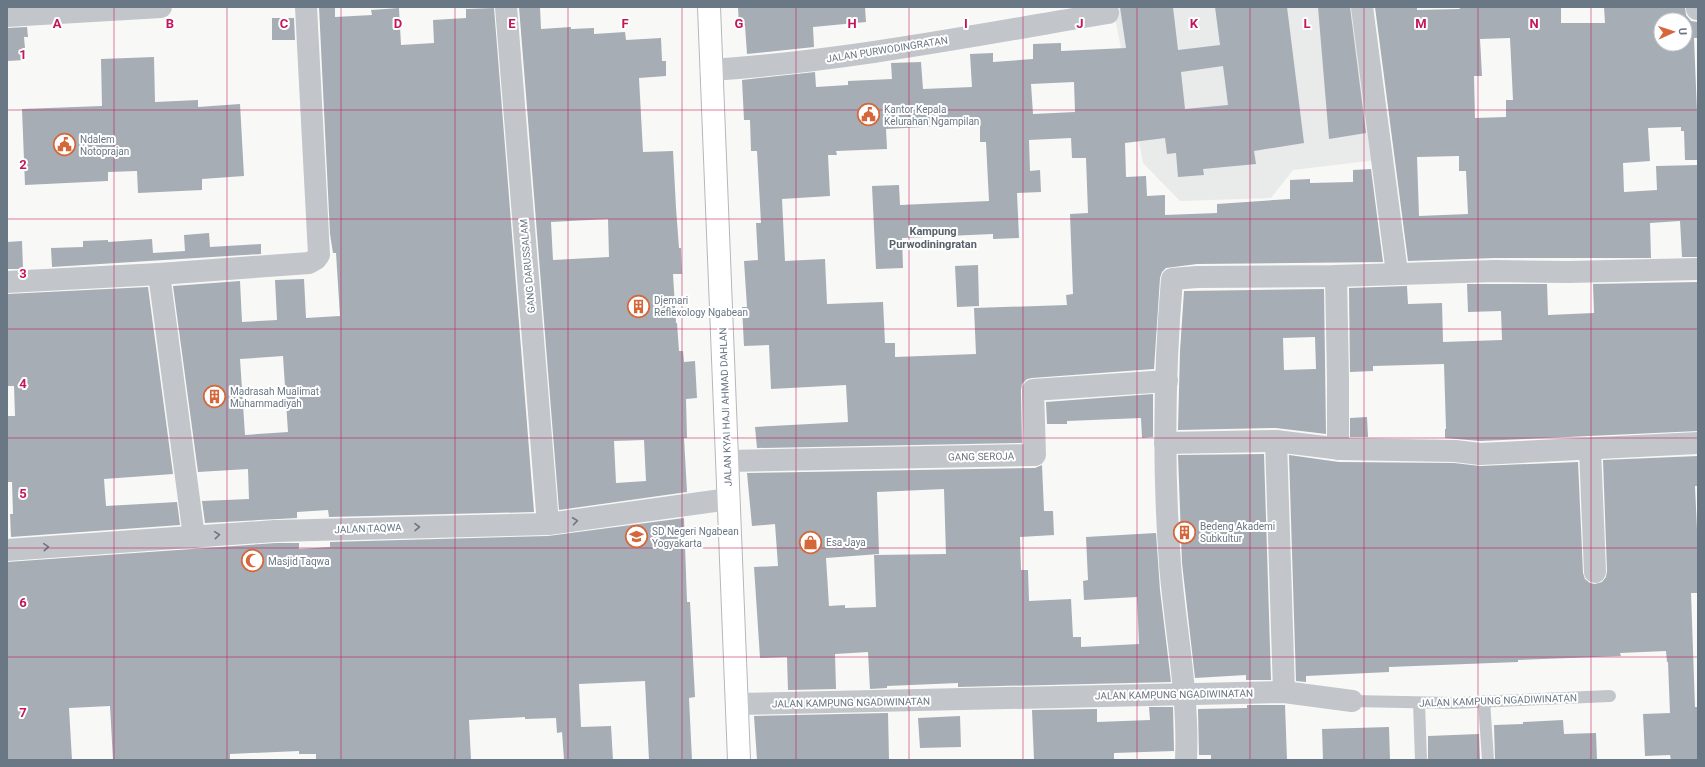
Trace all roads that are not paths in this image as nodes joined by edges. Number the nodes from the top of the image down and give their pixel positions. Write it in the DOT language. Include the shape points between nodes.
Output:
graph roads {
  1 [pos="161,7"];
  2 [pos="306,7"];
  3 [pos="506,7"];
  4 [pos="708,7"];
  5 [pos="1362,7"];
  6 [pos="1108,13"];
  7 [pos="7,16"];
  8 [pos="1037,16"];
  9 [pos="711,70"];
  10 [pos="1698,269"];
  11 [pos="1397,273"];
  12 [pos="159,274"];
  13 [pos="1336,276"];
  14 [pos="7,282"];
  15 [pos="1167,381"];
  16 [pos="1276,441"];
  17 [pos="1165,443"];
  18 [pos="1698,443"];
  19 [pos="1341,449"];
  20 [pos="1590,449"];
  21 [pos="728,461"];
  22 [pos="729,499"];
  23 [pos="548,524"];
  24 [pos="194,537"];
  25 [pos="7,550"];
  26 [pos="1595,572"];
  27 [pos="1284,692"];
  28 [pos="1184,694"];
  29 [pos="1610,696"];
  30 [pos="1352,701"];
  31 [pos="1484,701"];
  32 [pos="1419,703"];
  33 [pos="738,704"];
  34 [pos="739,760"];
  35 [pos="1186,760"];
  36 [pos="1421,760"];
  37 [pos="1488,760"];
  1 -- 7 [label="street"];
  2 -- 12 [label="street" via="319,255 309,263"];
  3 -- 23 [label="street, GANG DARUSSALAM"];
  4 -- 9 [label="main road, JALAN KYAI HAJI AHMAD DAHLAN"];
  5 -- 11 [label="street"];
  6 -- 8 [label="street, JALAN PURWODINGRATAN"];
  8 -- 9 [label="street, JALAN PURWODINGRATAN" via="777,66"];
  9 -- 21 [label="main road, JALAN KYAI HAJI AHMAD DAHLAN"];
  10 -- 11 [label="street"];
  11 -- 13 [label="street"];
  12 -- 14 [label="street"];
  12 -- 24 [label="street"];
  13 -- 15 [label="street" via="1172,279"];
  13 -- 19 [label="street" via="1338,447"];
  15 -- 17 [label="street"];
  15 -- 21 [label="street, GANG SEROJA" via="1033,390 1035,455"];
  16 -- 17 [label="street"];
  16 -- 19 [label="street"];
  16 -- 27 [label="street"];
  17 -- 28 [label="street" via="1169,541"];
  18 -- 20 [label="street"];
  19 -- 20 [label="street" via="1455,451 1480,454"];
  20 -- 26 [label="street"];
  21 -- 22 [label="main road, JALAN KYAI HAJI AHMAD DAHLAN"];
  23 -- 22 [label="street, JALAN TAQWA, one-way"];
  22 -- 33 [label="main road, JALAN KYAI HAJI AHMAD DAHLAN"];
  24 -- 23 [label="street, JALAN TAQWA, one-way" via="275,531"];
  25 -- 24 [label="street, JALAN TAQWA, one-way"];
  27 -- 28 [label="street, JALAN KAMPUNG NGADIWINATAN"];
  27 -- 30 [label="street, JALAN KAMPUNG NGADIWINATAN"];
  28 -- 33 [label="street, JALAN KAMPUNG NGADIWINATAN"];
  28 -- 35 [label="street"];
  29 -- 31 [label="lane, JALAN KAMPUNG NGADIWINATAN"];
  30 -- 32 [label="lane, JALAN KAMPUNG NGADIWINATAN"];
  31 -- 32 [label="lane, JALAN KAMPUNG NGADIWINATAN"];
  31 -- 37 [label="lane"];
  32 -- 36 [label="lane"];
  33 -- 34 [label="main road, JALAN KYAI HAJI AHMAD DAHLAN"];
}
